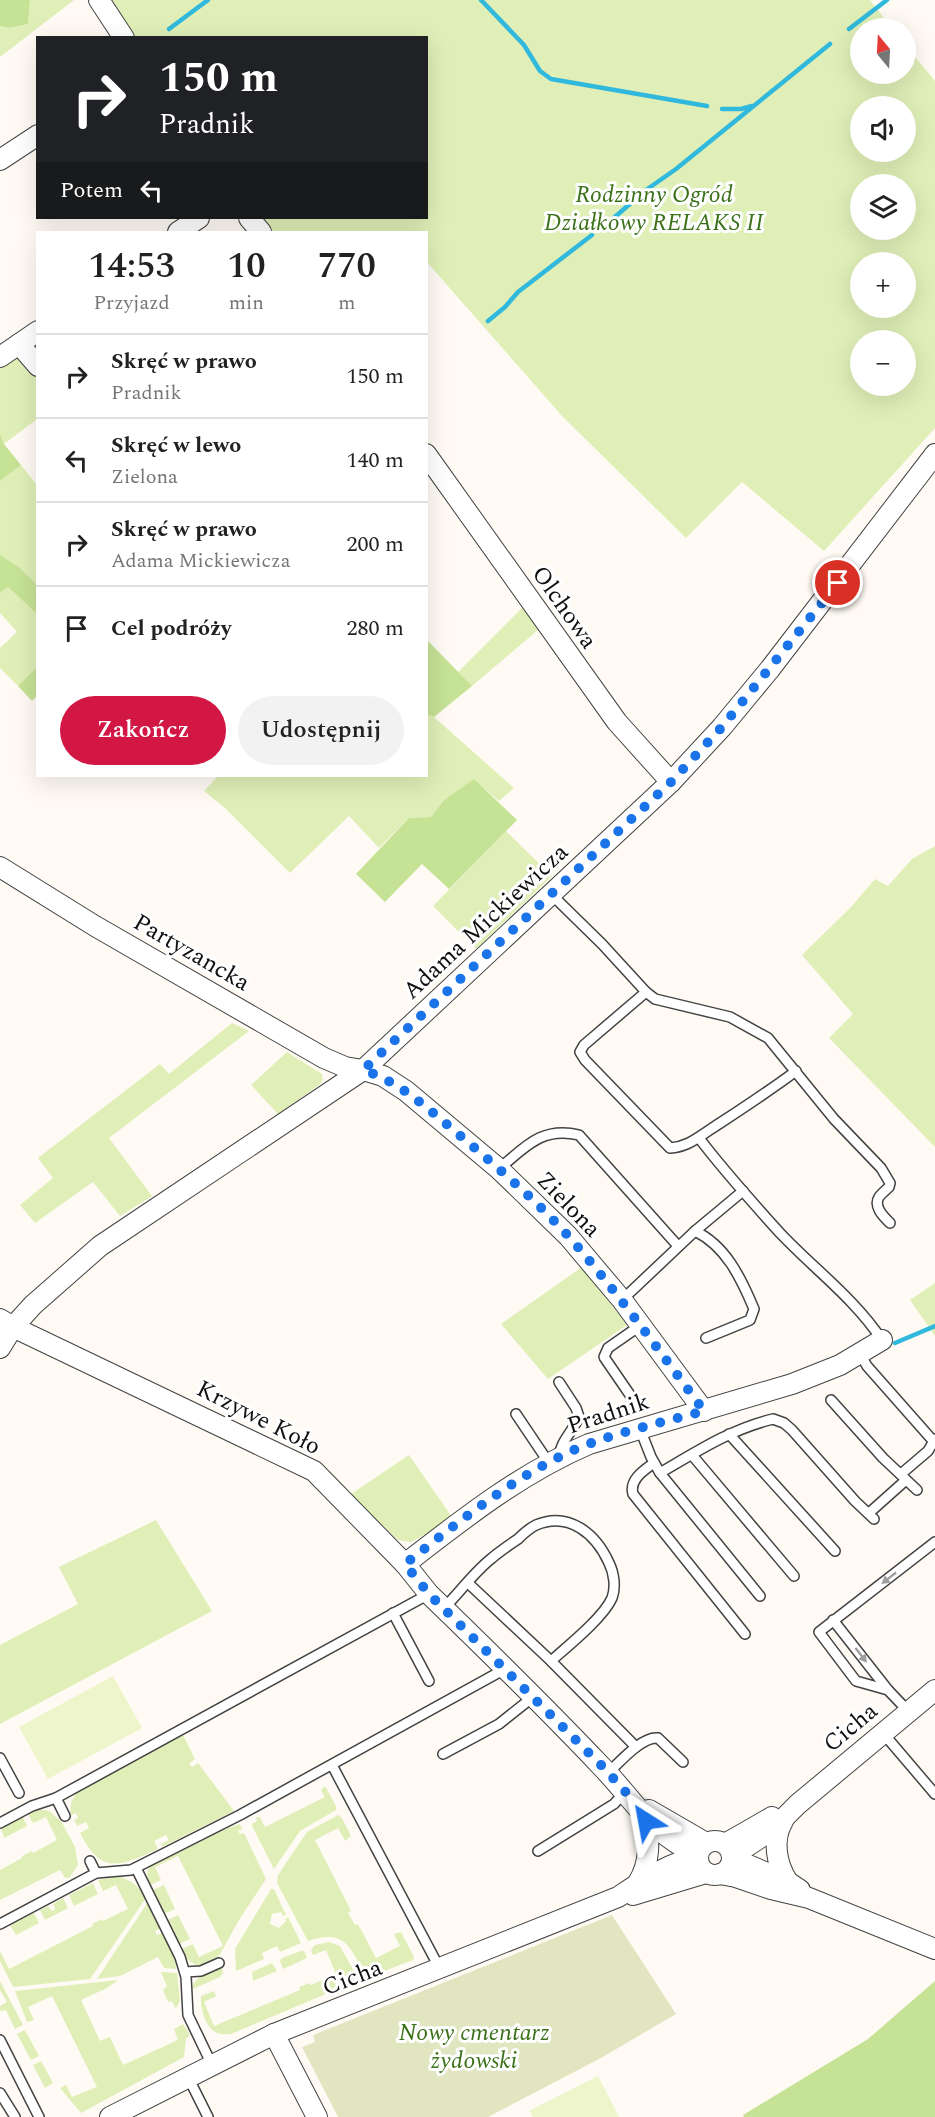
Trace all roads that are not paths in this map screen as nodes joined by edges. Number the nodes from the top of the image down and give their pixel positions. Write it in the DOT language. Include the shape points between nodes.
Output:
graph roads {
  1 [pos="99,0"];
  2 [pos="123,36"];
  3 [pos="36,136"];
  4 [pos="0,160"];
  5 [pos="198,219"];
  6 [pos="250,219"];
  7 [pos="180,231"];
  8 [pos="260,231"];
  9 [pos="36,332"];
  10 [pos="19,344"];
  11 [pos="0,357"];
  12 [pos="36,364"];
  13 [pos="935,454"];
  14 [pos="428,457"];
  15 [pos="671,782"];
  16 [pos="0,867"];
  17 [pos="551,894"];
  18 [pos="646,992"];
  19 [pos="363,1070"];
  20 [pos="796,1071"];
  21 [pos="699,1138"];
  22 [pos="499,1169"];
  23 [pos="743,1191"];
  24 [pos="890,1223"];
  25 [pos="695,1231"];
  26 [pos="678,1246"];
  27 [pos="622,1300"];
  28 [pos="7,1323"];
  29 [pos="641,1325"];
  30 [pos="706,1338"];
  31 [pos="882,1340"];
  32 [pos="0,1348"];
  33 [pos="860,1354"];
  34 [pos="559,1382"];
  35 [pos="831,1400"];
  36 [pos="639,1408"];
  37 [pos="704,1411"];
  38 [pos="516,1414"];
  39 [pos="640,1429"];
  40 [pos="729,1434"];
  41 [pos="934,1441"];
  42 [pos="692,1455"];
  43 [pos="554,1460"];
  44 [pos="654,1464"];
  45 [pos="660,1473"];
  46 [pos="904,1477"];
  47 [pos="917,1490"];
  48 [pos="933,1548"];
  49 [pos="835,1551"];
  50 [pos="405,1564"];
  51 [pos="794,1576"];
  52 [pos="468,1583"];
  53 [pos="429,1594"];
  54 [pos="760,1596"];
  55 [pos="444,1608"];
  56 [pos="393,1613"];
  57 [pos="833,1620"];
  58 [pos="745,1634"];
  59 [pos="551,1661"];
  60 [pos="505,1669"];
  61 [pos="429,1681"];
  62 [pos="888,1690"];
  63 [pos="935,1690"];
  64 [pos="533,1697"];
  65 [pos="909,1712"];
  66 [pos="884,1733"];
  67 [pos="636,1747"];
  68 [pos="443,1754"];
  69 [pos="0,1758"];
  70 [pos="682,1762"];
  71 [pos="332,1765"];
  72 [pos="608,1773"];
  73 [pos="19,1793"];
  74 [pos="627,1794"];
  75 [pos="935,1794"];
  76 [pos="56,1798"];
  77 [pos="798,1804"];
  78 [pos="65,1816"];
  79 [pos="644,1816"];
  80 [pos="783,1821"];
  81 [pos="0,1822"];
  82 [pos="538,1851"];
  83 [pos="715,1858"];
  84 [pos="90,1861"];
  85 [pos="136,1868"];
  86 [pos="96,1873"];
  87 [pos="788,1882"];
  88 [pos="638,1883"];
  89 [pos="618,1897"];
  90 [pos="809,1898"];
  91 [pos="0,1924"];
  92 [pos="935,1949"];
  93 [pos="219,1963"];
  94 [pos="440,1969"];
  95 [pos="184,1972"];
  96 [pos="274,2034"];
  97 [pos="0,2040"];
  98 [pos="212,2066"];
  99 [pos="188,2078"];
  100 [pos="0,2093"];
  101 [pos="12,2116"];
  102 [pos="39,2117"];
  103 [pos="110,2117"];
  104 [pos="208,2117"];
  105 [pos="316,2117"];
  1 -- 2 [label="street"];
  3 -- 4 [label="street"];
  5 -- 7 [label="street"];
  6 -- 8 [label="street"];
  9 -- 10 [label="street"];
  10 -- 11 [label="street"];
  10 -- 12 [label="street"];
  13 -- 15 [label="street, Adama Mickiewicza" via="770,669"];
  14 -- 15 [label="street, Olchowa" via="617,722"];
  15 -- 17 [label="street, Adama Mickiewicza"];
  16 -- 19 [label="street, Partyzancka" via="324,1058"];
  17 -- 18 [label="lane"];
  17 -- 19 [label="street, Adama Mickiewicza"];
  18 -- 20 [label="lane" via="667,1003 730,1017 768,1038"];
  18 -- 21 [label="lane" via="584,1045 581,1056 670,1148"];
  19 -- 22 [label="street, Zielona" via="383,1076 406,1091"];
  19 -- 28 [label="street, Adama Mickiewicza" via="100,1246"];
  20 -- 21 [label="lane"];
  20 -- 24 [label="lane" via="887,1177 889,1187 878,1203 881,1214"];
  21 -- 23 [label="lane"];
  22 -- 26 [label="lane" via="544,1134 579,1134"];
  22 -- 27 [label="street, Zielona" via="568,1236"];
  23 -- 25 [label="lane"];
  23 -- 31 [label="lane" via="780,1233 839,1288"];
  25 -- 26 [label="lane"];
  25 -- 30 [label="lane" via="718,1246 736,1271 754,1309 750,1320"];
  26 -- 27 [label="lane"];
  27 -- 29 [label="street, Zielona"];
  28 -- 32 [label="street, Adama Mickiewicza"];
  28 -- 50 [label="street, Krzywe Koło" via="314,1471"];
  29 -- 36 [label="lane" via="608,1348 604,1358"];
  29 -- 37 [label="street, Zielona"];
  31 -- 33 [label="street, Pradnik"];
  33 -- 37 [label="street, Pradnik" via="792,1384"];
  33 -- 41 [label="lane"];
  34 -- 43 [label="lane" via="579,1417"];
  35 -- 46 [label="lane"];
  37 -- 39 [label="street, Pradnik"];
  38 -- 43 [label="lane"];
  39 -- 43 [label="street, Pradnik" via="589,1444"];
  39 -- 44 [label="lane"];
  40 -- 42 [label="lane"];
  40 -- 46 [label="lane" via="772,1419 784,1423 872,1516"];
  40 -- 49 [label="lane"];
  41 -- 46 [label="lane"];
  42 -- 45 [label="lane"];
  42 -- 51 [label="lane"];
  43 -- 50 [label="street, Pradnik" via="474,1511"];
  44 -- 45 [label="lane"];
  44 -- 58 [label="lane" via="634,1480 633,1494"];
  45 -- 54 [label="lane"];
  46 -- 47 [label="lane"];
  48 -- 57 [label="lane, one-way"];
  50 -- 53 [label="street, Krzywe Koło"];
  52 -- 55 [label="lane"];
  52 -- 59 [label="lane"];
  52 -- 59 [label="lane" via="490,1559 536,1525 564,1521 592,1535 613,1571 612,1598 600,1615"];
  53 -- 55 [label="street, Krzywe Koło"];
  53 -- 56 [label="lane"];
  55 -- 60 [label="street, Krzywe Koło"];
  56 -- 61 [label="lane"];
  56 -- 76 [label="lane"];
  57 -- 62 [label="lane, one-way"];
  57 -- 62 [label="lane" via="819,1632 856,1681"];
  59 -- 67 [label="lane"];
  60 -- 64 [label="street, Krzywe Koło"];
  60 -- 71 [label="lane"];
  62 -- 65 [label="lane"];
  63 -- 65 [label="street, Cicha"];
  64 -- 68 [label="lane" via="499,1724"];
  64 -- 72 [label="street, Krzywe Koło"];
  65 -- 66 [label="street, Cicha"];
  66 -- 75 [label="lane"];
  66 -- 77 [label="street, Cicha"];
  67 -- 70 [label="lane" via="658,1738"];
  67 -- 72 [label="lane"];
  69 -- 73 [label="lane"];
  71 -- 85 [label="lane"];
  71 -- 94 [label="lane"];
  72 -- 74 [label="street, Krzywe Koło"];
  74 -- 79 [label="street, Krzywe Koło"];
  74 -- 82 [label="lane"];
  74 -- 83 [label="street, Krzywe Koło"];
  76 -- 78 [label="lane"];
  76 -- 81 [label="lane"];
  77 -- 80 [label="street, Cicha"];
  77 -- 83 [label="street, Cicha"];
  79 -- 83 [label="street, Krzywe Koło" via="668,1839"];
  79 -- 88 [label="street" via="648,1856"];
  80 -- 83 [label="street, Cicha" via="756,1841"];
  80 -- 87 [label="street, Cicha" via="778,1830 777,1854"];
  83 -- 87 [label="street"];
  83 -- 88 [label="street, Cicha" via="671,1866"];
  83 -- 89 [label="street, Cicha" via="636,1895"];
  83 -- 90 [label="street" via="736,1877"];
  84 -- 86 [label="lane"];
  85 -- 86 [label="lane"];
  85 -- 95 [label="lane"];
  86 -- 91 [label="lane"];
  87 -- 90 [label="street"];
  88 -- 89 [label="street, Cicha"];
  89 -- 94 [label="street, Cicha"];
  90 -- 92 [label="street"];
  93 -- 95 [label="lane" via="201,1971"];
  94 -- 96 [label="street, Cicha"];
  95 -- 98 [label="lane" via="188,2015"];
  96 -- 98 [label="street, Cicha"];
  96 -- 105 [label="street"];
  97 -- 102 [label="lane"];
  98 -- 99 [label="street, Cicha"];
  99 -- 103 [label="street, Cicha"];
  99 -- 104 [label="lane"];
  100 -- 101 [label="lane"];
}
